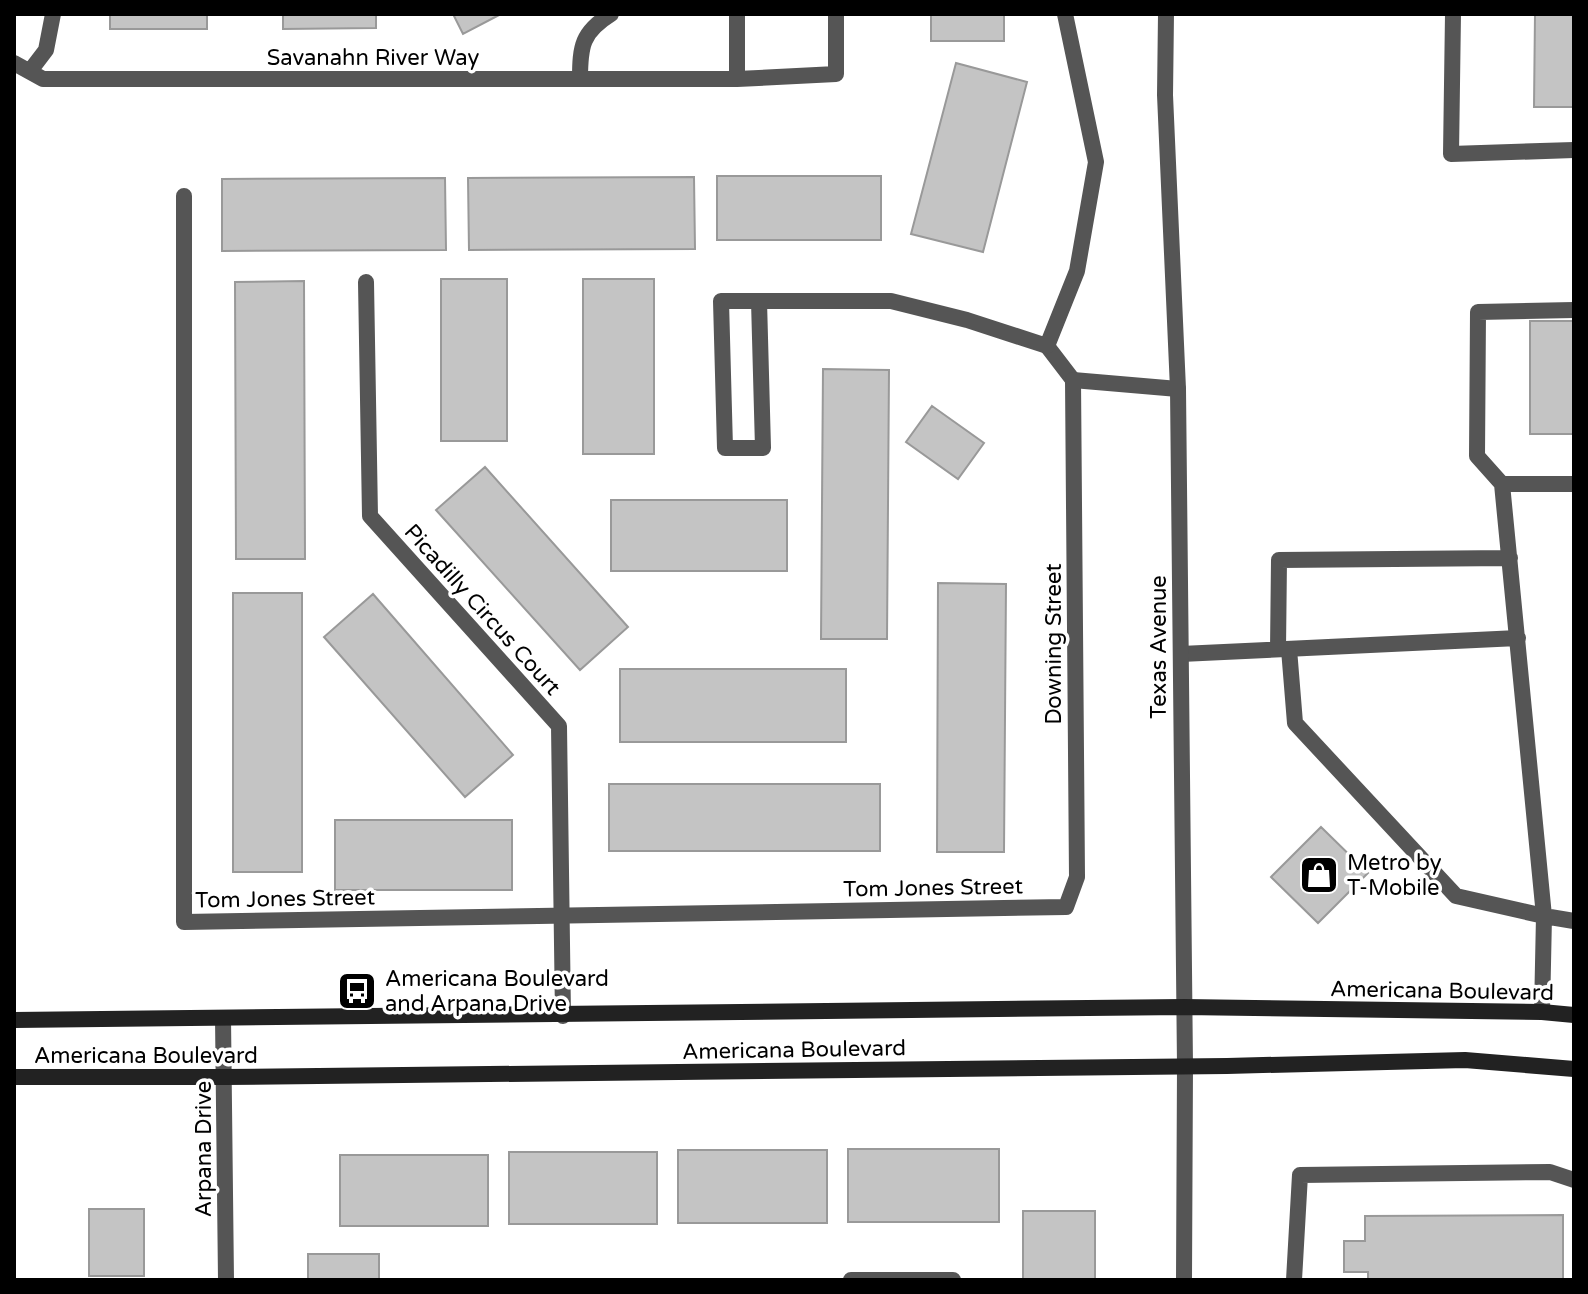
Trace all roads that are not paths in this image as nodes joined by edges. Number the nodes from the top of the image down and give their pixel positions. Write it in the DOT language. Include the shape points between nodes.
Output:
graph roads {
  1 [pos="53,14"];
  2 [pos="611,14"];
  3 [pos="737,14"];
  4 [pos="836,14"];
  5 [pos="1065,14"];
  6 [pos="1166,14"];
  7 [pos="1453,14"];
  8 [pos="14,63"];
  9 [pos="30,71"];
  10 [pos="580,79"];
  11 [pos="737,79"];
  12 [pos="1574,150"];
  13 [pos="184,196"];
  14 [pos="366,282"];
  15 [pos="759,301"];
  16 [pos="1574,310"];
  17 [pos="1047,346"];
  18 [pos="1073,380"];
  19 [pos="1178,389"];
  20 [pos="1502,484"];
  21 [pos="1574,484"];
  22 [pos="1510,558"];
  23 [pos="1518,638"];
  24 [pos="1284,649"];
  25 [pos="1181,654"];
  26 [pos="1066,907"];
  27 [pos="562,914"];
  28 [pos="1544,916"];
  29 [pos="1574,921"];
  30 [pos="1184,1007"];
  31 [pos="1542,1012"];
  32 [pos="1574,1015"];
  33 [pos="563,1016"];
  34 [pos="223,1018"];
  35 [pos="14,1020"];
  36 [pos="1185,1066"];
  37 [pos="1574,1069"];
  38 [pos="14,1077"];
  39 [pos="224,1077"];
  40 [pos="1574,1180"];
  41 [pos="226,1280"];
  42 [pos="851,1280"];
  43 [pos="953,1280"];
  44 [pos="1184,1280"];
  45 [pos="1294,1280"];
  1 -- 9 [label="street" via="46,50"];
  2 -- 10 [label="street" via="587,33 580,48"];
  3 -- 11 [label="street"];
  4 -- 11 [label="street, Savanahn River Way" via="836,74"];
  5 -- 17 [label="street" via="1096,162 1077,271"];
  6 -- 19 [label="street, Texas Avenue"];
  7 -- 12 [label="street" via="1451,154"];
  8 -- 9 [label="street, Savanahn River Way"];
  9 -- 10 [label="street, Savanahn River Way" via="43,79"];
  10 -- 11 [label="street, Savanahn River Way"];
  13 -- 27 [label="street, Tom Jones Street" via="184,922"];
  14 -- 27 [label="street, Picadilly Circus Court" via="370,516 559,726"];
  15 -- 15 [label="street" via="721,301 725,448 763,448"];
  15 -- 17 [label="street" via="891,301"];
  16 -- 20 [label="street" via="1478,312 1477,456"];
  17 -- 18 [label="street"];
  18 -- 19 [label="street"];
  18 -- 26 [label="street, Downing Street" via="1077,877"];
  19 -- 25 [label="street, Texas Avenue"];
  20 -- 21 [label="street"];
  20 -- 22 [label="street"];
  22 -- 23 [label="street"];
  22 -- 24 [label="street" via="1279,560"];
  23 -- 24 [label="street"];
  23 -- 28 [label="street"];
  24 -- 25 [label="street"];
  24 -- 28 [label="street" via="1295,723 1456,896"];
  25 -- 30 [label="street, Texas Avenue"];
  26 -- 27 [label="street, Tom Jones Street"];
  27 -- 33 [label="street, Picadilly Circus Court"];
  28 -- 29 [label="street"];
  28 -- 31 [label="street"];
  30 -- 31 [label="main road, Americana Boulevard"];
  30 -- 33 [label="main road, Americana Boulevard"];
  30 -- 36 [label="street, Texas Avenue"];
  31 -- 32 [label="main road, Americana Boulevard"];
  33 -- 34 [label="main road, Americana Boulevard"];
  34 -- 35 [label="main road, Americana Boulevard"];
  34 -- 39 [label="street, Arpana Drive"];
  36 -- 37 [label="main road, Americana Boulevard" via="1465,1060"];
  36 -- 39 [label="main road, Americana Boulevard"];
  36 -- 44 [label="street, Texas Avenue"];
  38 -- 39 [label="main road, Americana Boulevard"];
  39 -- 41 [label="street, Arpana Drive"];
  40 -- 45 [label="street" via="1550,1172 1300,1175"];
  42 -- 43 [label="street"];
}
